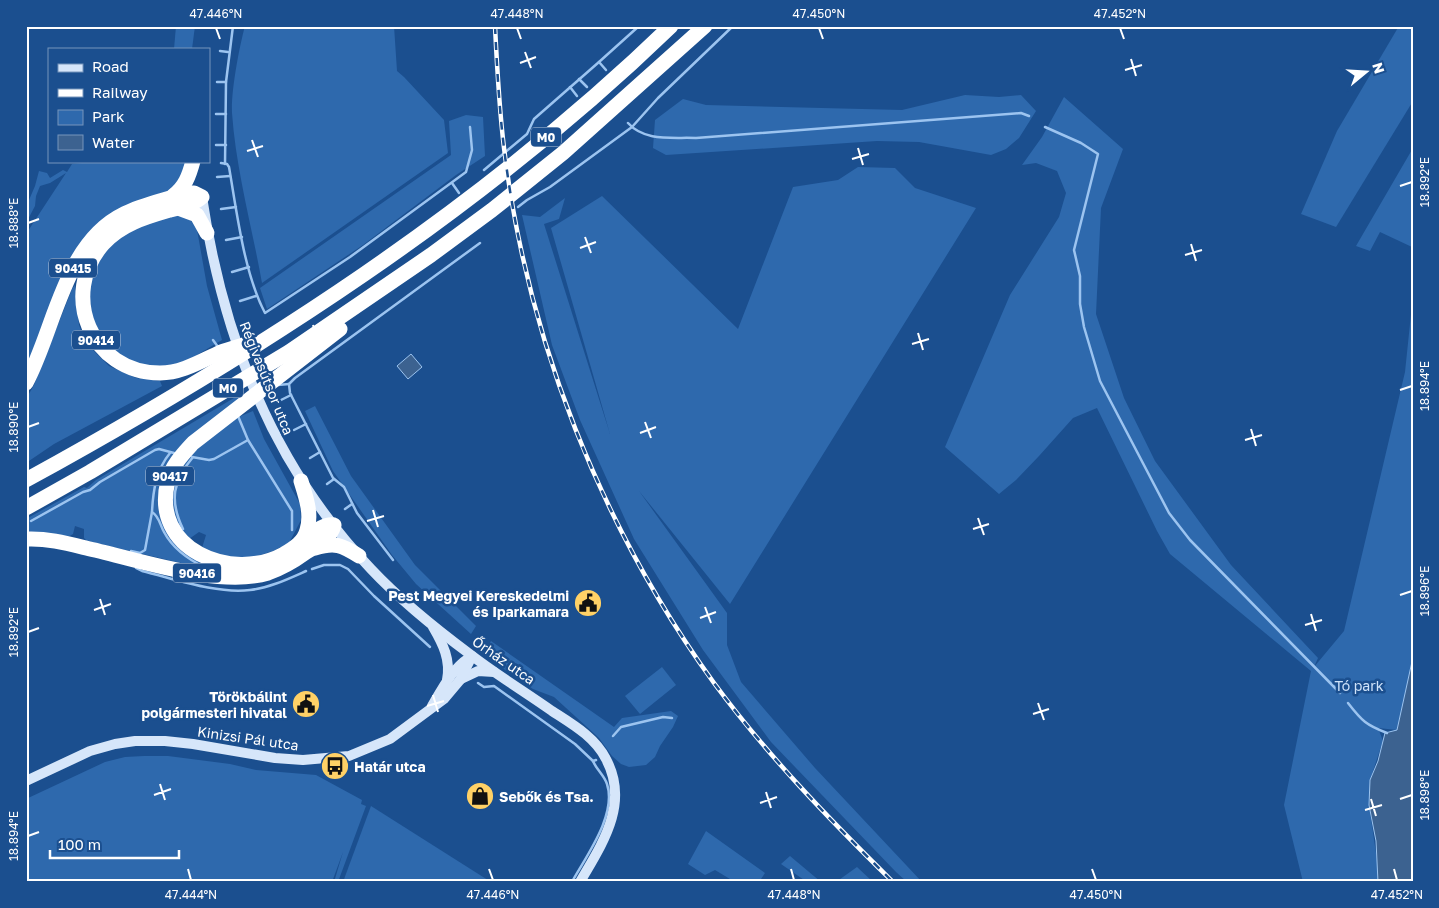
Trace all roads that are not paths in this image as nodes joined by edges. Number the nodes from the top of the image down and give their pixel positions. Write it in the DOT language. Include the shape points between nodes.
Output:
graph roads {
  1 [pos="671,26"];
  2 [pos="704,26"];
  3 [pos="193,162"];
  4 [pos="202,197"];
  5 [pos="174,203"];
  6 [pos="207,233"];
  7 [pos="364,302"];
  8 [pos="266,338"];
  9 [pos="26,383"];
  10 [pos="26,480"];
  11 [pos="302,481"];
  12 [pos="26,508"];
  13 [pos="334,525"];
  14 [pos="26,539"];
  15 [pos="308,545"];
  16 [pos="359,556"];
  17 [pos="432,624"];
  18 [pos="472,656"];
  19 [pos="496,673"];
  20 [pos="460,680"];
  21 [pos="447,681"];
  22 [pos="430,709"];
  23 [pos="26,781"];
  24 [pos="580,882"];
  1 -- 8 [label="highway, M0" via="567,120 491,181 413,239"];
  2 -- 7 [label="highway, M0" via="563,153 492,210"];
  3 -- 5 [label="highway, 90415" via="187,182"];
  4 -- 5 [label="highway, 90415" via="190,192"];
  4 -- 6 [label="street, Régivasútsor utca"];
  5 -- 6 [label="highway" via="197,215"];
  5 -- 8 [label="highway, 90414" via="113,234 96,252 82,296 94,338 125,366 161,373 180,370"];
  5 -- 9 [label="highway, 90415" via="124,214 90,241 70,275"];
  6 -- 11 [label="street, Régivasútsor utca" via="227,316 244,365 280,446"];
  7 -- 12 [label="highway, M0" via="289,352"];
  7 -- 15 [label="highway, 90417" via="354,319 193,443 180,457 168,481 166,503 175,531 200,555 223,564 250,565"];
  8 -- 10 [label="highway, M0"];
  11 -- 13 [label="street, Régivasútsor utca"];
  11 -- 15 [label="highway" via="308,517"];
  13 -- 15 [label="highway, 90416" via="328,536"];
  13 -- 16 [label="street, Őrház utca"];
  14 -- 15 [label="highway, 90416" via="61,542 223,577 268,573 282,567"];
  15 -- 16 [label="highway, 90416" via="333,544"];
  16 -- 17 [label="street, Őrház utca"];
  17 -- 18 [label="street, Őrház utca"];
  17 -- 21 [label="street" via="446,654"];
  18 -- 19 [label="street, Őrház utca"];
  18 -- 20 [label="street, Kinizsi Pál utca"];
  18 -- 21 [label="street, Kinizsi Pál utca"];
  19 -- 20 [label="street" via="478,671"];
  19 -- 24 [label="street, Őrház utca" via="582,732 603,754 612,775 615,790 612,820"];
  20 -- 22 [label="street, Kinizsi Pál utca" via="444,699"];
  21 -- 22 [label="street, Kinizsi Pál utca"];
  22 -- 23 [label="street, Kinizsi Pál utca" via="390,739 349,756 303,760 193,744 135,741 90,751"];
}
